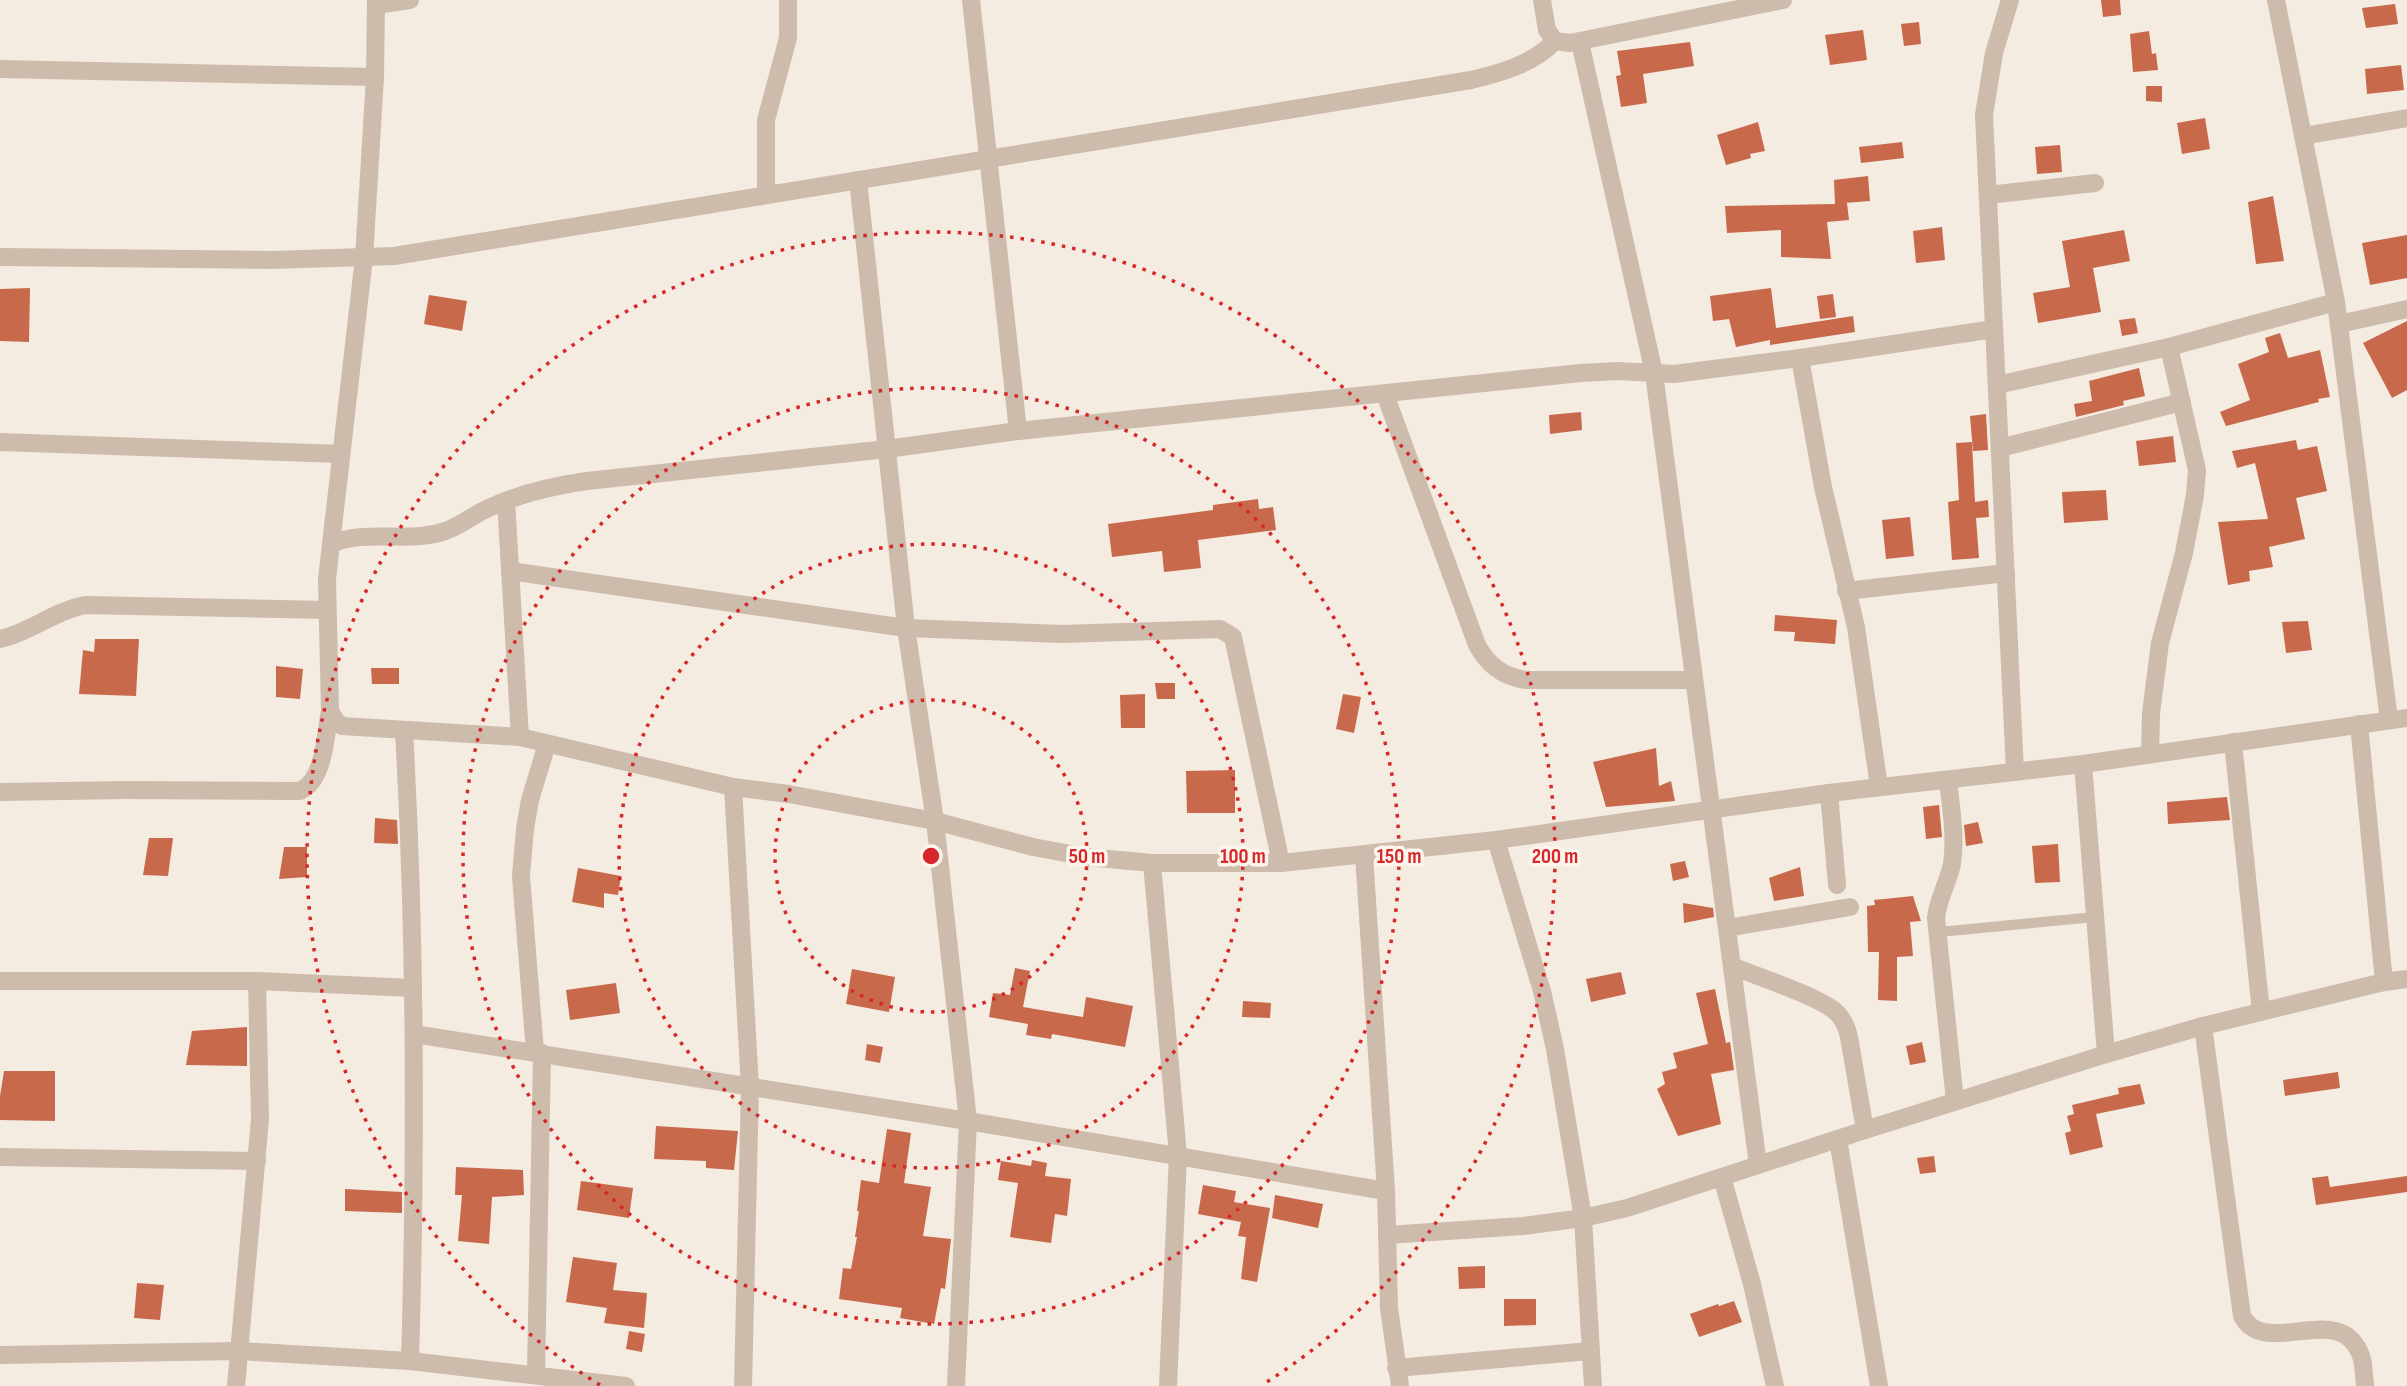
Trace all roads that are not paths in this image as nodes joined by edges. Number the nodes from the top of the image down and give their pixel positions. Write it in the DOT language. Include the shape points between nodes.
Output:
graph roads {
  1 [pos="410,0"];
  2 [pos="788,0"];
  3 [pos="971,0"];
  4 [pos="1542,0"];
  5 [pos="1783,0"];
  6 [pos="2010,0"];
  7 [pos="2276,0"];
  8 [pos="376,2"];
  9 [pos="1744,4"];
  10 [pos="1555,41"];
  11 [pos="1580,42"];
  12 [pos="0,69"];
  13 [pos="375,77"];
  14 [pos="2407,118"];
  15 [pos="2303,136"];
  16 [pos="989,159"];
  17 [pos="858,180"];
  18 [pos="2095,183"];
  19 [pos="766,195"];
  20 [pos="1988,195"];
  21 [pos="0,257"];
  22 [pos="364,258"];
  23 [pos="2336,302"];
  24 [pos="2407,309"];
  25 [pos="2339,324"];
  26 [pos="1994,329"];
  27 [pos="2169,346"];
  28 [pos="1800,358"];
  29 [pos="1654,373"];
  30 [pos="1997,385"];
  31 [pos="1385,394"];
  32 [pos="2182,402"];
  33 [pos="1018,431"];
  34 [pos="0,442"];
  35 [pos="2000,448"];
  36 [pos="887,449"];
  37 [pos="341,454"];
  38 [pos="506,501"];
  39 [pos="331,544"];
  40 [pos="510,571"];
  41 [pos="2006,573"];
  42 [pos="1846,591"];
  43 [pos="327,610"];
  44 [pos="906,628"];
  45 [pos="0,639"];
  46 [pos="1694,680"];
  47 [pos="330,711"];
  48 [pos="2398,719"];
  49 [pos="2359,724"];
  50 [pos="404,732"];
  51 [pos="520,737"];
  52 [pos="2232,742"];
  53 [pos="547,744"];
  54 [pos="2150,754"];
  55 [pos="2083,764"];
  56 [pos="2015,772"];
  57 [pos="1948,780"];
  58 [pos="733,787"];
  59 [pos="1879,787"];
  60 [pos="0,792"];
  61 [pos="1829,793"];
  62 [pos="1712,811"];
  63 [pos="935,821"];
  64 [pos="1496,840"];
  65 [pos="1364,855"];
  66 [pos="1152,863"];
  67 [pos="1281,863"];
  68 [pos="1837,885"];
  69 [pos="1850,907"];
  70 [pos="2095,916"];
  71 [pos="1727,928"];
  72 [pos="1939,932"];
  73 [pos="1732,967"];
  74 [pos="2407,979"];
  75 [pos="0,981"];
  76 [pos="257,981"];
  77 [pos="2384,982"];
  78 [pos="413,988"];
  79 [pos="2261,1012"];
  80 [pos="2203,1026"];
  81 [pos="414,1034"];
  82 [pos="539,1053"];
  83 [pos="2106,1054"];
  84 [pos="750,1087"];
  85 [pos="1955,1101"];
  86 [pos="968,1121"];
  87 [pos="1866,1129"];
  88 [pos="1838,1139"];
  89 [pos="1178,1155"];
  90 [pos="0,1157"];
  91 [pos="257,1161"];
  92 [pos="1758,1165"];
  93 [pos="1723,1177"];
  94 [pos="1385,1191"];
  95 [pos="1583,1217"];
  96 [pos="1387,1235"];
  97 [pos="239,1351"];
  98 [pos="1590,1351"];
  99 [pos="0,1355"];
  100 [pos="410,1361"];
  101 [pos="1396,1368"];
  102 [pos="536,1374"];
  103 [pos="236,1386"];
  104 [pos="626,1386"];
  105 [pos="743,1386"];
  106 [pos="956,1386"];
  107 [pos="1168,1386"];
  108 [pos="1400,1386"];
  109 [pos="1593,1386"];
  110 [pos="1775,1386"];
  111 [pos="1879,1386"];
  112 [pos="2365,1386"];
  1 -- 8 [label="street"];
  2 -- 19 [label="street" via="788,38 766,120"];
  3 -- 16 [label="street"];
  4 -- 10 [label="street" via="1547,30"];
  5 -- 9 [label="street"];
  6 -- 20 [label="street" via="1994,53 1984,115"];
  7 -- 15 [label="street"];
  8 -- 13 [label="street"];
  9 -- 11 [label="street"];
  10 -- 11 [label="street"];
  10 -- 16 [label="street" via="1513,68 1471,80"];
  11 -- 29 [label="street"];
  12 -- 13 [label="street"];
  13 -- 22 [label="street"];
  14 -- 15 [label="street"];
  15 -- 23 [label="street"];
  16 -- 17 [label="street"];
  16 -- 33 [label="street"];
  17 -- 19 [label="street"];
  17 -- 36 [label="street"];
  18 -- 20 [label="street"];
  19 -- 22 [label="street"];
  20 -- 26 [label="street"];
  21 -- 22 [label="street"];
  22 -- 37 [label="street"];
  23 -- 25 [label="street"];
  23 -- 27 [label="street"];
  24 -- 25 [label="street"];
  25 -- 48 [label="street"];
  26 -- 28 [label="street"];
  26 -- 30 [label="street"];
  27 -- 30 [label="street"];
  27 -- 32 [label="street"];
  28 -- 29 [label="street"];
  28 -- 42 [label="street"];
  29 -- 31 [label="street" via="1599,371"];
  29 -- 46 [label="street"];
  30 -- 35 [label="street"];
  31 -- 33 [label="street"];
  31 -- 46 [label="street" via="1478,645 1496,669 1525,680"];
  32 -- 35 [label="street"];
  32 -- 54 [label="street" via="2197,470 2195,495 2160,643"];
  33 -- 36 [label="street"];
  34 -- 37 [label="street"];
  35 -- 41 [label="street"];
  36 -- 38 [label="street" via="587,481"];
  36 -- 44 [label="street"];
  37 -- 39 [label="street"];
  38 -- 39 [label="street" via="442,532 344,538"];
  38 -- 40 [label="street"];
  39 -- 43 [label="street"];
  40 -- 44 [label="street"];
  40 -- 51 [label="street"];
  41 -- 42 [label="street"];
  41 -- 56 [label="street"];
  42 -- 59 [label="street" via="1864,676"];
  43 -- 45 [label="street" via="85,605"];
  43 -- 47 [label="street"];
  44 -- 63 [label="street"];
  44 -- 67 [label="street" via="1061,634 1227,632 1233,637"];
  46 -- 62 [label="street"];
  47 -- 50 [label="street" via="342,726"];
  47 -- 60 [label="street" via="318,772 312,784 300,791"];
  48 -- 49 [label="street"];
  49 -- 52 [label="street"];
  49 -- 77 [label="street"];
  50 -- 51 [label="street"];
  50 -- 78 [label="street"];
  51 -- 53 [label="street"];
  52 -- 54 [label="street"];
  52 -- 79 [label="street"];
  53 -- 58 [label="street"];
  53 -- 82 [label="street" via="528,810 521,876"];
  54 -- 55 [label="street"];
  55 -- 56 [label="street"];
  55 -- 70 [label="street"];
  56 -- 57 [label="street"];
  57 -- 59 [label="street"];
  57 -- 72 [label="street" via="1953,854 1937,906"];
  58 -- 63 [label="street"];
  58 -- 84 [label="street"];
  59 -- 61 [label="street"];
  61 -- 62 [label="street"];
  61 -- 68 [label="street"];
  62 -- 64 [label="street"];
  62 -- 71 [label="street"];
  63 -- 66 [label="street" via="1033,847"];
  63 -- 86 [label="street"];
  64 -- 65 [label="street"];
  64 -- 95 [label="street" via="1542,991"];
  65 -- 67 [label="street"];
  65 -- 94 [label="street"];
  66 -- 67 [label="street"];
  66 -- 89 [label="street"];
  69 -- 71 [label="street"];
  70 -- 72 [label="lane"];
  70 -- 83 [label="street"];
  71 -- 73 [label="street"];
  72 -- 85 [label="street"];
  73 -- 87 [label="street" via="1838,1014 1849,1037"];
  73 -- 92 [label="street"];
  74 -- 77 [label="street"];
  75 -- 76 [label="street"];
  76 -- 78 [label="street"];
  76 -- 91 [label="street"];
  77 -- 79 [label="street"];
  78 -- 81 [label="street"];
  79 -- 80 [label="street"];
  80 -- 83 [label="street"];
  80 -- 112 [label="street" via="2242,1317 2250,1328 2265,1334 2324,1329 2342,1335 2362,1359"];
  81 -- 82 [label="street"];
  81 -- 100 [label="street"];
  82 -- 84 [label="street"];
  82 -- 102 [label="street"];
  83 -- 85 [label="street"];
  84 -- 86 [label="street"];
  84 -- 105 [label="street"];
  85 -- 87 [label="street"];
  86 -- 89 [label="street"];
  86 -- 106 [label="street"];
  87 -- 88 [label="street"];
  88 -- 92 [label="street"];
  88 -- 111 [label="street"];
  89 -- 94 [label="street"];
  89 -- 107 [label="street"];
  90 -- 91 [label="street"];
  91 -- 97 [label="street"];
  92 -- 93 [label="street"];
  93 -- 95 [label="street"];
  93 -- 110 [label="street"];
  94 -- 96 [label="street"];
  95 -- 96 [label="street" via="1524,1226"];
  95 -- 98 [label="street"];
  96 -- 101 [label="street"];
  97 -- 99 [label="street"];
  97 -- 100 [label="street"];
  97 -- 103 [label="street"];
  98 -- 101 [label="street"];
  98 -- 109 [label="street"];
  100 -- 102 [label="street"];
  101 -- 108 [label="street"];
  102 -- 104 [label="street"];
}
